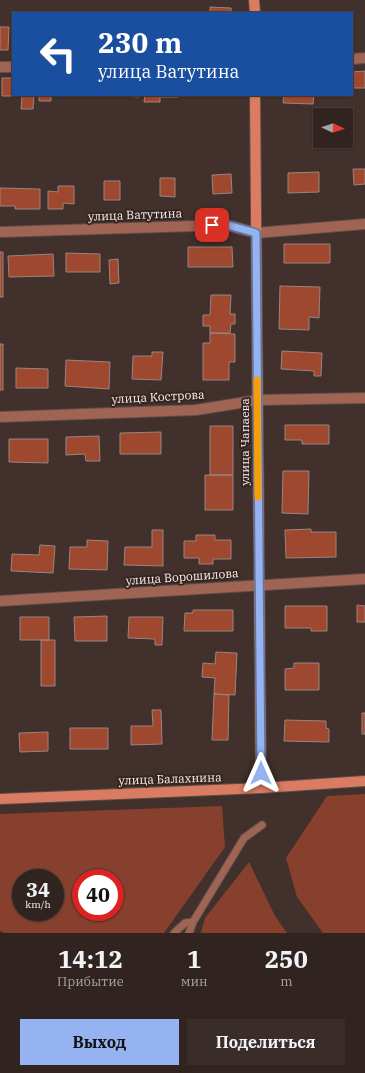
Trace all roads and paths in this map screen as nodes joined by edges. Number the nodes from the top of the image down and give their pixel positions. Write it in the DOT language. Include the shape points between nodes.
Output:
graph roads {
  1 [pos="254,0"];
  2 [pos="255,12"];
  3 [pos="365,58"];
  4 [pos="353,59"];
  5 [pos="0,67"];
  6 [pos="12,67"];
  7 [pos="255,96"];
  8 [pos="365,224"];
  9 [pos="0,232"];
  10 [pos="256,233"];
  11 [pos="365,398"];
  12 [pos="258,400"];
  13 [pos="0,417"];
  14 [pos="365,579"];
  15 [pos="259,585"];
  16 [pos="0,601"];
  17 [pos="365,781"];
  18 [pos="261,788"];
  19 [pos="0,799"];
  20 [pos="262,826"];
  21 [pos="193,922"];
  22 [pos="174,933"];
  23 [pos="190,933"];
  1 -- 2 [label="street"];
  3 -- 4 [label="street"];
  5 -- 6 [label="street"];
  7 -- 10 [label="street, улица Чапаева"];
  8 -- 10 [label="street, улица Ватутина"];
  9 -- 10 [label="street, улица Ватутина" via="227,225"];
  10 -- 12 [label="street, улица Чапаева"];
  11 -- 12 [label="street, улица Кострова"];
  12 -- 13 [label="street, улица Кострова" via="196,410"];
  12 -- 15 [label="street, улица Чапаева"];
  14 -- 15 [label="street, улица Ворошилова"];
  15 -- 16 [label="street, улица Ворошилова"];
  15 -- 18 [label="street, улица Чапаева"];
  17 -- 18 [label="street, улица Балахнина"];
  18 -- 19 [label="street, улица Балахнина"];
  20 -- 21 [label="lane" via="244,838"];
  21 -- 22 [label="lane" via="185,923"];
  21 -- 23 [label="lane"];
}
